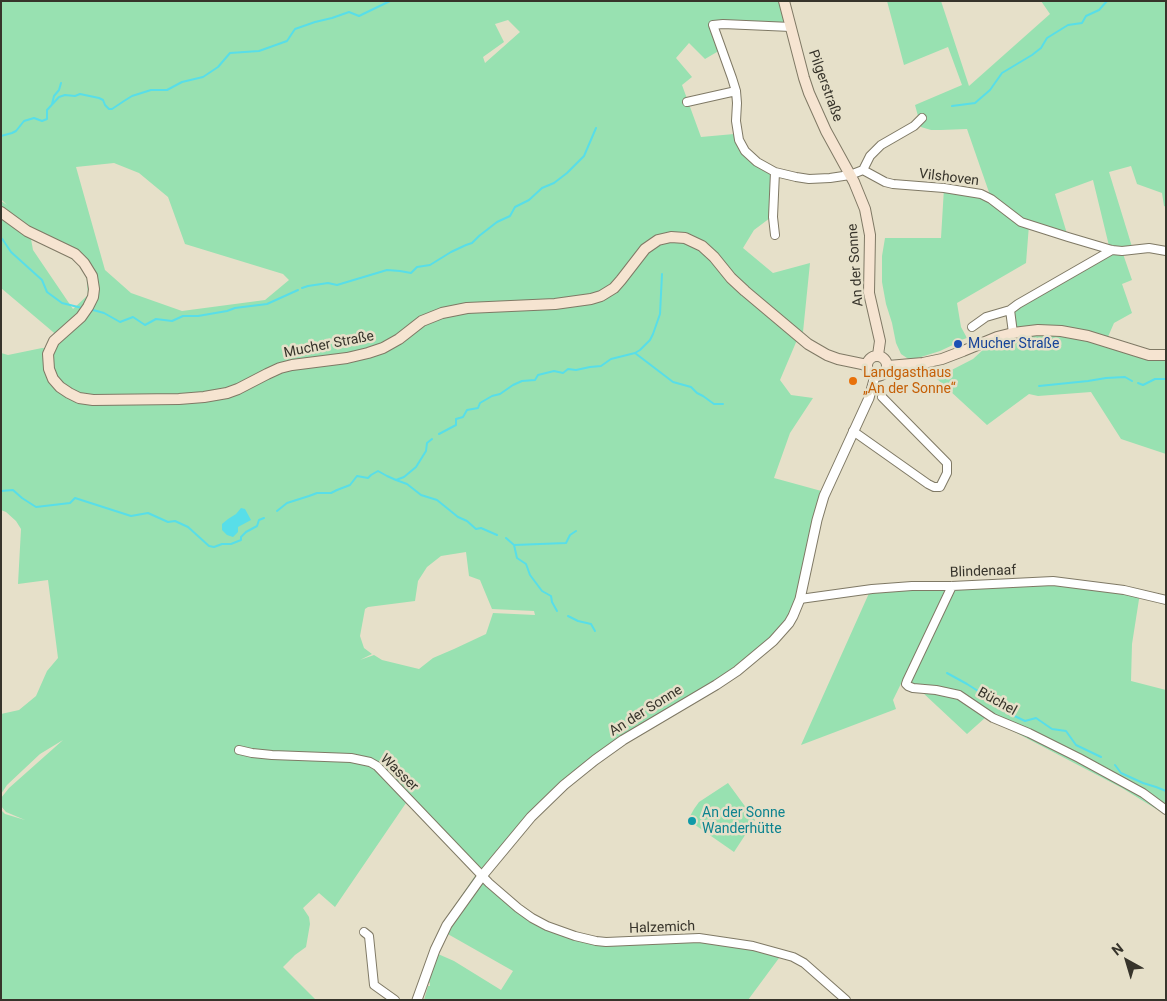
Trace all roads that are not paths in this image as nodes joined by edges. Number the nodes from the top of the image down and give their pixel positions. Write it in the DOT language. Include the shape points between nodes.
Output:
graph roads {
  1 [pos="784,1"];
  2 [pos="791,27"];
  3 [pos="736,91"];
  4 [pos="687,102"];
  5 [pos="922,118"];
  6 [pos="863,170"];
  7 [pos="775,172"];
  8 [pos="850,174"];
  9 [pos="1,212"];
  10 [pos="775,235"];
  11 [pos="1112,250"];
  12 [pos="1166,251"];
  13 [pos="1010,310"];
  14 [pos="972,328"];
  15 [pos="1014,334"];
  16 [pos="878,355"];
  17 [pos="1166,355"];
  18 [pos="867,365"];
  19 [pos="888,366"];
  20 [pos="875,376"];
  21 [pos="882,397"];
  22 [pos="853,431"];
  23 [pos="952,586"];
  24 [pos="800,599"];
  25 [pos="1166,600"];
  26 [pos="238,750"];
  27 [pos="1166,810"];
  28 [pos="482,876"];
  29 [pos="364,932"];
  30 [pos="395,1000"];
  31 [pos="417,1000"];
  32 [pos="846,1000"];
  1 -- 2 [label="main road, Pilgerstraße"];
  2 -- 3 [label="street" via="713,25"];
  2 -- 8 [label="main road, Pilgerstraße" via="809,93"];
  3 -- 4 [label="street"];
  3 -- 7 [label="street" via="736,130 741,145 757,162"];
  5 -- 6 [label="street" via="876,149"];
  6 -- 8 [label="street"];
  6 -- 11 [label="street, Vilshoven" via="892,184 981,194 1021,222"];
  7 -- 8 [label="street" via="809,179"];
  7 -- 10 [label="street"];
  8 -- 16 [label="main road, An der Sonne" via="865,209 870,234 869,293 880,341"];
  9 -- 18 [label="main road, Mucher Straße" via="27,231 75,254 92,276 93,297 88,307 54,341 48,354 53,379 79,398 204,398 238,389 280,368 347,358 383,348 422,321 442,312 591,299 614,288 640,254 652,244 671,237 685,238 702,246 745,291 808,344 838,359"];
  11 -- 12 [label="street, Vilshoven" via="1149,248"];
  11 -- 13 [label="street, Vilshoven"];
  13 -- 14 [label="street, Vilshoven" via="986,317"];
  13 -- 15 [label="street"];
  15 -- 17 [label="main road" via="1061,331 1149,355"];
  15 -- 19 [label="main road" via="923,363"];
  16 -- 18 [label="main road" via="871,357"];
  16 -- 19 [label="main road"];
  18 -- 20 [label="main road"];
  19 -- 20 [label="main road" via="882,375"];
  20 -- 22 [label="street, An der Sonne" via="869,398"];
  21 -- 22 [label="street" via="947,463 947,473 940,487 928,484"];
  22 -- 24 [label="street, An der Sonne" via="824,496"];
  23 -- 24 [label="street, Blindenaaf" via="904,587"];
  23 -- 25 [label="street, Blindenaaf" via="1061,582 1124,590"];
  23 -- 27 [label="street, Büchel" via="906,684 959,695 993,718 1029,733 1143,793"];
  24 -- 28 [label="street, An der Sonne" via="789,623 752,659 623,740 570,780 531,817"];
  26 -- 28 [label="street, Wasser" via="370,762"];
  28 -- 31 [label="street, An der Sonne" via="447,925"];
  28 -- 32 [label="street, Halzemich" via="532,918 575,936 606,942 699,938 753,946 804,963"];
  29 -- 30 [label="street" via="369,936 374,985"];
}
